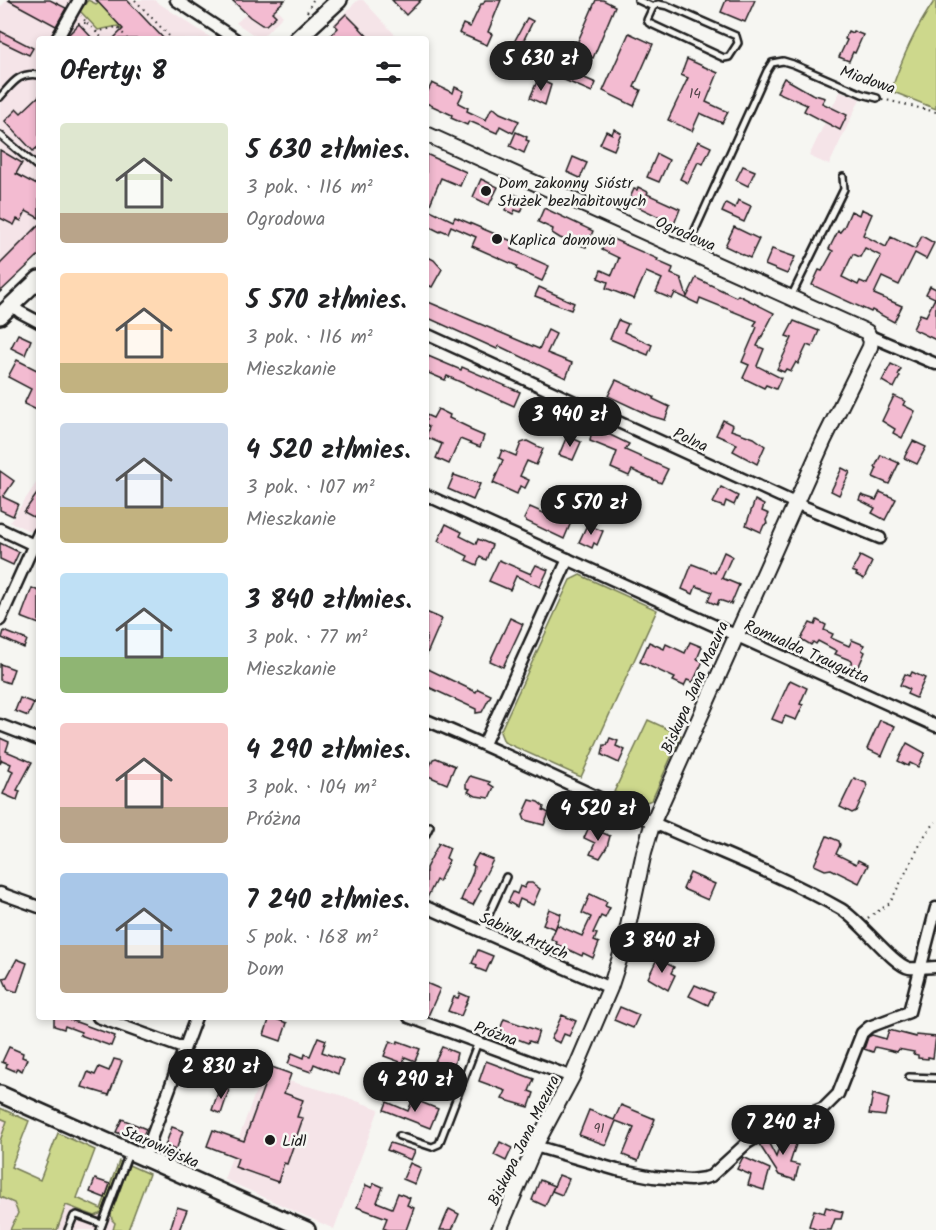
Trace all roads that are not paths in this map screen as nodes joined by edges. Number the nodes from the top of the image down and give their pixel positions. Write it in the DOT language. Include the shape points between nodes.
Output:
graph roads {
  1 [pos="79,0"];
  2 [pos="176,0"];
  3 [pos="339,0"];
  4 [pos="638,0"];
  5 [pos="653,7"];
  6 [pos="59,36"];
  7 [pos="230,36"];
  8 [pos="300,36"];
  9 [pos="36,75"];
  10 [pos="0,97"];
  11 [pos="877,98"];
  12 [pos="0,135"];
  13 [pos="429,135"];
  14 [pos="36,165"];
  15 [pos="843,177"];
  16 [pos="685,251"];
  17 [pos="36,282"];
  18 [pos="790,299"];
  19 [pos="12,305"];
  20 [pos="0,316"];
  21 [pos="36,320"];
  22 [pos="868,334"];
  23 [pos="429,335"];
  24 [pos="936,364"];
  25 [pos="429,496"];
  26 [pos="795,503"];
  27 [pos="0,529"];
  28 [pos="880,538"];
  29 [pos="36,546"];
  30 [pos="568,559"];
  31 [pos="0,620"];
  32 [pos="736,635"];
  33 [pos="429,721"];
  34 [pos="0,725"];
  35 [pos="936,726"];
  36 [pos="36,739"];
  37 [pos="484,744"];
  38 [pos="653,822"];
  39 [pos="506,877"];
  40 [pos="0,893"];
  41 [pos="36,906"];
  42 [pos="429,908"];
  43 [pos="936,908"];
  44 [pos="481,932"];
  45 [pos="921,966"];
  46 [pos="936,967"];
  47 [pos="610,988"];
  48 [pos="106,1020"];
  49 [pos="195,1020"];
  50 [pos="417,1020"];
  51 [pos="478,1042"];
  52 [pos="183,1048"];
  53 [pos="572,1077"];
  54 [pos="909,1077"];
  55 [pos="936,1078"];
  56 [pos="0,1094"];
  57 [pos="399,1136"];
  58 [pos="535,1146"];
  59 [pos="136,1155"];
  60 [pos="101,1227"];
  61 [pos="68,1230"];
  62 [pos="307,1230"];
  63 [pos="499,1230"];
  1 -- 6 [label="street"];
  2 -- 7 [label="street"];
  3 -- 8 [label="main road"];
  4 -- 5 [label="lane"];
  5 -- 5 [label="lane" via="649,23 724,58 738,43 736,36 668,6"];
  9 -- 10 [label="lane" via="19,77"];
  11 -- 16 [label="lane, Miodowa" via="793,64 772,63"];
  12 -- 14 [label="lane"];
  13 -- 16 [label="street, Ogrodowa"];
  15 -- 18 [label="lane" via="844,189"];
  16 -- 18 [label="street, Ogrodowa"];
  17 -- 19 [label="main road"];
  18 -- 22 [label="street, Ogrodowa"];
  19 -- 20 [label="main road"];
  19 -- 21 [label="street"];
  22 -- 24 [label="street, Ogrodowa"];
  22 -- 26 [label="street, Biskupa Jana Mazura" via="870,346"];
  23 -- 26 [label="street, Polna"];
  25 -- 30 [label="street, Romualda Traugutta"];
  26 -- 28 [label="street, Polna"];
  26 -- 32 [label="street, Biskupa Jana Mazura"];
  27 -- 29 [label="street"];
  29 -- 31 [label="street"];
  30 -- 32 [label="street, Romualda Traugutta"];
  30 -- 37 [label="street"];
  32 -- 35 [label="street, Romualda Traugutta"];
  32 -- 38 [label="street, Biskupa Jana Mazura"];
  33 -- 37 [label="street"];
  34 -- 36 [label="street"];
  37 -- 38 [label="street"];
  38 -- 45 [label="street" via="842,909 898,963 910,968"];
  38 -- 47 [label="street, Biskupa Jana Mazura"];
  39 -- 44 [label="lane"];
  40 -- 41 [label="street"];
  42 -- 44 [label="street, Sabiny Artych"];
  43 -- 45 [label="street"];
  44 -- 47 [label="street, Sabiny Artych"];
  45 -- 46 [label="street"];
  45 -- 58 [label="street" via="909,1012 862,1033 838,1094 824,1108 747,1143 711,1176 690,1180 653,1177"];
  47 -- 53 [label="street, Biskupa Jana Mazura"];
  48 -- 52 [label="street"];
  49 -- 52 [label="street"];
  50 -- 51 [label="street, Próżna"];
  51 -- 53 [label="street, Próżna"];
  51 -- 57 [label="lane" via="439,1144 432,1147"];
  52 -- 59 [label="street"];
  53 -- 58 [label="street, Biskupa Jana Mazura"];
  54 -- 55 [label="lane"];
  56 -- 59 [label="main road, Starowiejska"];
  58 -- 63 [label="street, Biskupa Jana Mazura"];
  59 -- 60 [label="lane"];
  59 -- 62 [label="main road, Starowiejska"];
  60 -- 61 [label="lane" via="77,1215"];
}
